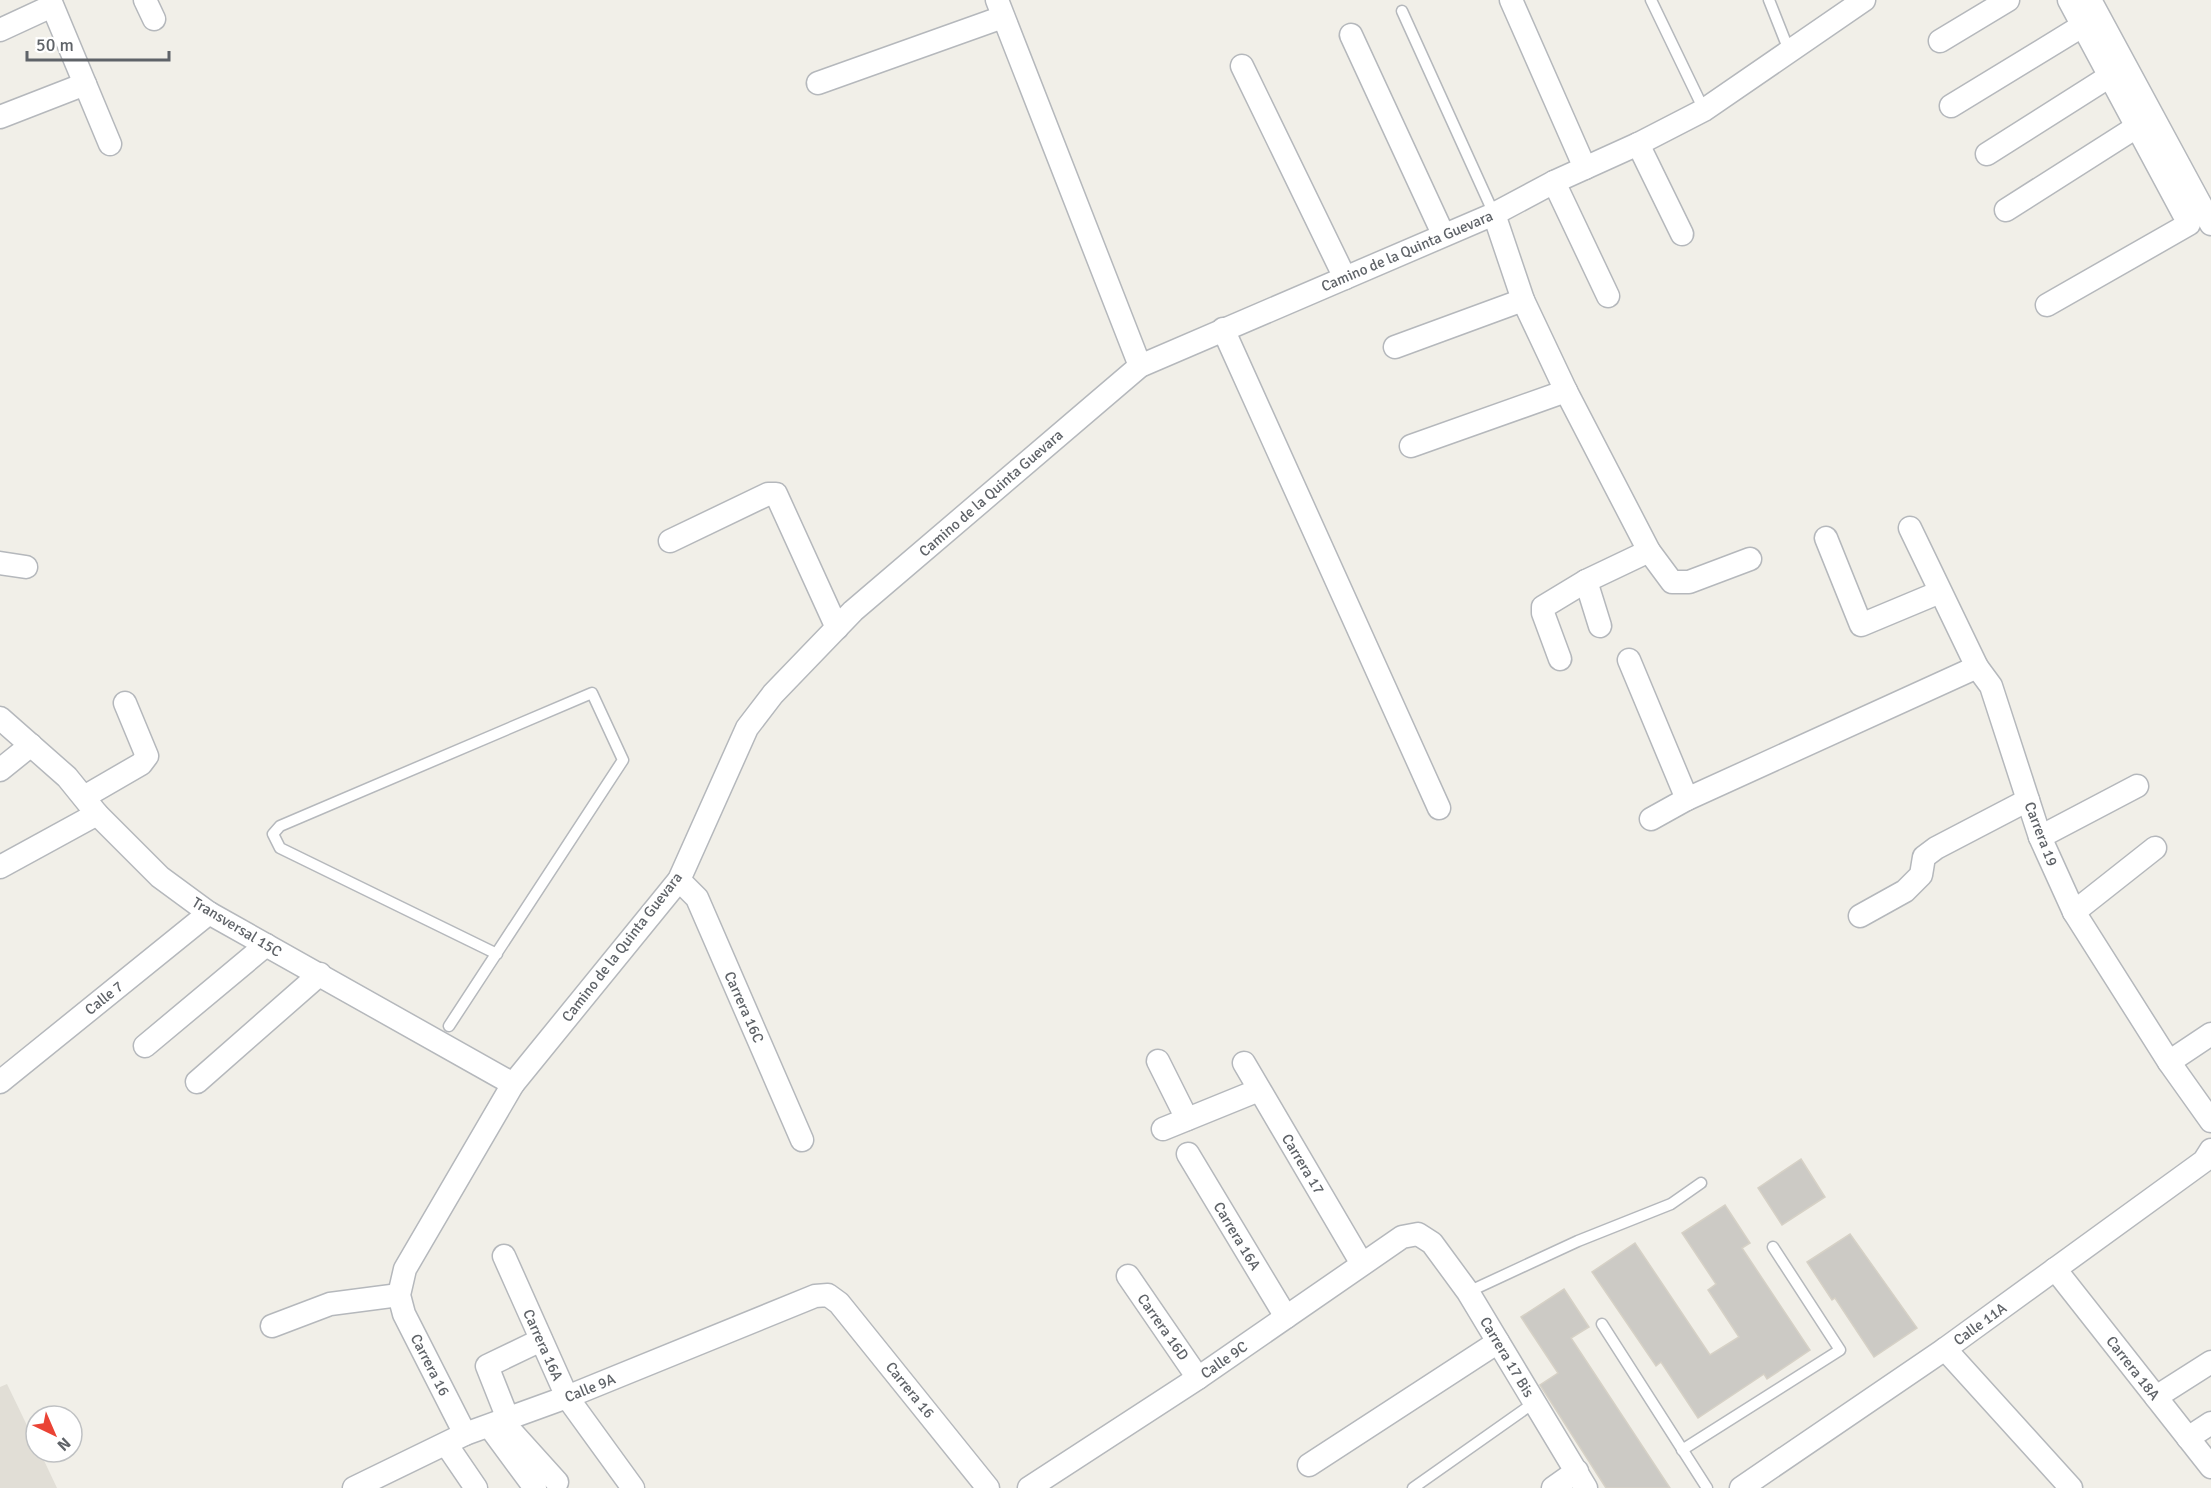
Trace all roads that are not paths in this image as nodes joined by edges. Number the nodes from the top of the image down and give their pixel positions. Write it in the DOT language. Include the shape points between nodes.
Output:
graph roads {
  1 [pos="1511,0"];
  2 [pos="1651,0"];
  3 [pos="1769,0"];
  4 [pos="1864,0"];
  5 [pos="2008,0"];
  6 [pos="2068,0"];
  7 [pos="2090,0"];
  8 [pos="51,3"];
  9 [pos="1000,8"];
  10 [pos="1402,11"];
  11 [pos="2082,26"];
  12 [pos="0,30"];
  13 [pos="1351,35"];
  14 [pos="1940,41"];
  15 [pos="1791,53"];
  16 [pos="1242,66"];
  17 [pos="2110,76"];
  18 [pos="818,83"];
  19 [pos="85,84"];
  20 [pos="1951,106"];
  21 [pos="1704,110"];
  22 [pos="0,117"];
  23 [pos="2138,126"];
  24 [pos="110,144"];
  25 [pos="1638,144"];
  26 [pos="1987,154"];
  27 [pos="1584,168"];
  28 [pos="1554,182"];
  29 [pos="2006,210"];
  30 [pos="1494,214"];
  31 [pos="2211,224"];
  32 [pos="1443,234"];
  33 [pos="1682,234"];
  34 [pos="1345,278"];
  35 [pos="1608,296"];
  36 [pos="1523,300"];
  37 [pos="2047,305"];
  38 [pos="1223,329"];
  39 [pos="1395,347"];
  40 [pos="1140,366"];
  41 [pos="1566,391"];
  42 [pos="1411,446"];
  43 [pos="1910,528"];
  44 [pos="1826,538"];
  45 [pos="670,541"];
  46 [pos="1649,550"];
  47 [pos="1750,559"];
  48 [pos="0,562"];
  49 [pos="26,567"];
  50 [pos="1586,581"];
  51 [pos="1940,592"];
  52 [pos="1600,626"];
  53 [pos="837,628"];
  54 [pos="1560,659"];
  55 [pos="1629,660"];
  56 [pos="1977,667"];
  57 [pos="125,703"];
  58 [pos="0,718"];
  59 [pos="31,745"];
  60 [pos="0,770"];
  61 [pos="2137,786"];
  62 [pos="1687,799"];
  63 [pos="2028,800"];
  64 [pos="91,805"];
  65 [pos="1439,808"];
  66 [pos="1652,819"];
  67 [pos="2040,837"];
  68 [pos="2155,848"];
  69 [pos="0,867"];
  70 [pos="679,880"];
  71 [pos="2074,912"];
  72 [pos="209,913"];
  73 [pos="1860,916"];
  74 [pos="266,945"];
  75 [pos="497,954"];
  76 [pos="320,974"];
  77 [pos="445,1033"];
  78 [pos="2211,1034"];
  79 [pos="146,1046"];
  80 [pos="1158,1061"];
  81 [pos="2169,1062"];
  82 [pos="1244,1063"];
  83 [pos="0,1082"];
  84 [pos="197,1082"];
  85 [pos="513,1084"];
  86 [pos="1260,1090"];
  87 [pos="1187,1119"];
  88 [pos="2211,1121"];
  89 [pos="1163,1129"];
  90 [pos="802,1140"];
  91 [pos="2211,1150"];
  92 [pos="1188,1154"];
  93 [pos="1701,1182"];
  94 [pos="1418,1234"];
  95 [pos="1773,1247"];
  96 [pos="504,1256"];
  97 [pos="1362,1264"];
  98 [pos="2055,1269"];
  99 [pos="1128,1276"];
  100 [pos="1468,1292"];
  101 [pos="399,1295"];
  102 [pos="828,1295"];
  103 [pos="1286,1317"];
  104 [pos="1602,1324"];
  105 [pos="272,1326"];
  106 [pos="541,1340"];
  107 [pos="1497,1342"];
  108 [pos="1945,1349"];
  109 [pos="2211,1362"];
  110 [pos="1198,1378"];
  111 [pos="567,1397"];
  112 [pos="2156,1397"];
  113 [pos="1535,1402"];
  114 [pos="500,1422"];
  115 [pos="2211,1423"];
  116 [pos="2188,1438"];
  117 [pos="456,1439"];
  118 [pos="1682,1450"];
  119 [pos="1309,1465"];
  120 [pos="2211,1467"];
  121 [pos="1581,1480"];
  122 [pos="557,1482"];
  123 [pos="354,1488"];
  124 [pos="476,1488"];
  125 [pos="535,1488"];
  126 [pos="633,1488"];
  127 [pos="988,1488"];
  128 [pos="1029,1488"];
  129 [pos="1413,1488"];
  130 [pos="1553,1488"];
  131 [pos="1707,1488"];
  132 [pos="1741,1488"];
  133 [pos="2071,1488"];
  1 -- 27 [label="street"];
  2 -- 21 [label="lane"];
  3 -- 15 [label="lane"];
  4 -- 15 [label="street, Camino de la Quinta Guevara"];
  5 -- 14 [label="street"];
  6 -- 11 [label="street"];
  7 -- 31 [label="street"];
  8 -- 12 [label="street"];
  8 -- 19 [label="street"];
  9 -- 18 [label="street"];
  9 -- 40 [label="street"];
  10 -- 30 [label="lane"];
  11 -- 17 [label="street"];
  11 -- 20 [label="street"];
  13 -- 32 [label="street"];
  15 -- 21 [label="street, Camino de la Quinta Guevara"];
  16 -- 34 [label="street"];
  17 -- 23 [label="street"];
  17 -- 26 [label="street"];
  19 -- 22 [label="street"];
  19 -- 24 [label="street"];
  21 -- 25 [label="street, Camino de la Quinta Guevara"];
  23 -- 29 [label="street"];
  23 -- 37 [label="street" via="2189,224"];
  25 -- 27 [label="street, Camino de la Quinta Guevara"];
  25 -- 33 [label="street"];
  27 -- 28 [label="street, Camino de la Quinta Guevara"];
  28 -- 30 [label="street, Camino de la Quinta Guevara"];
  28 -- 35 [label="street"];
  30 -- 32 [label="street, Camino de la Quinta Guevara"];
  30 -- 36 [label="street"];
  32 -- 34 [label="street, Camino de la Quinta Guevara"];
  34 -- 38 [label="street, Camino de la Quinta Guevara"];
  36 -- 39 [label="street"];
  36 -- 41 [label="street"];
  38 -- 40 [label="street, Camino de la Quinta Guevara"];
  38 -- 65 [label="street"];
  40 -- 53 [label="street, Camino de la Quinta Guevara"];
  41 -- 42 [label="street"];
  41 -- 46 [label="street"];
  43 -- 51 [label="street, Carrera 19"];
  44 -- 51 [label="street" via="1861,625"];
  45 -- 53 [label="street" via="768,494 776,494"];
  46 -- 47 [label="street" via="1672,582 1689,582"];
  46 -- 50 [label="street"];
  48 -- 49 [label="street"];
  50 -- 52 [label="street"];
  50 -- 54 [label="street" via="1544,607"];
  51 -- 56 [label="street, Carrera 19"];
  53 -- 70 [label="street, Camino de la Quinta Guevara" via="773,694 747,728"];
  55 -- 62 [label="street"];
  56 -- 62 [label="street"];
  56 -- 63 [label="street, Carrera 19" via="1991,686"];
  57 -- 64 [label="street" via="147,756"];
  58 -- 59 [label="street, Transversal 15C"];
  59 -- 60 [label="street"];
  59 -- 64 [label="street, Transversal 15C"];
  61 -- 67 [label="street"];
  62 -- 66 [label="street"];
  63 -- 67 [label="street, Carrera 19"];
  63 -- 73 [label="street" via="1936,848 1924,857 1921,875 1905,891"];
  64 -- 69 [label="street"];
  64 -- 72 [label="street, Transversal 15C" via="160,878"];
  67 -- 71 [label="street, Carrera 19"];
  68 -- 71 [label="street"];
  70 -- 85 [label="street, Camino de la Quinta Guevara"];
  70 -- 90 [label="street, Carrera 16C" via="697,898"];
  71 -- 81 [label="street, Carrera 19"];
  72 -- 74 [label="street, Transversal 15C"];
  72 -- 83 [label="street, Calle 7"];
  74 -- 76 [label="street, Transversal 15C"];
  74 -- 79 [label="street"];
  75 -- 75 [label="lane" via="623,760 592,693 280,826 273,834 280,848"];
  75 -- 77 [label="lane"];
  76 -- 77 [label="street, Transversal 15C"];
  76 -- 84 [label="street"];
  77 -- 85 [label="street, Transversal 15C"];
  78 -- 81 [label="street"];
  80 -- 87 [label="street"];
  81 -- 88 [label="street, Carrera 19"];
  82 -- 86 [label="street, Carrera 17"];
  85 -- 101 [label="street, Camino de la Quinta Guevara" via="405,1269"];
  86 -- 87 [label="street"];
  86 -- 97 [label="street, Carrera 17"];
  87 -- 89 [label="street"];
  91 -- 98 [label="street, Calle 11A" via="2204,1161"];
  92 -- 103 [label="street, Carrera 16A"];
  93 -- 100 [label="lane" via="1671,1204 1578,1241"];
  94 -- 97 [label="street, Calle 9C" via="1402,1236"];
  94 -- 100 [label="street, Carrera 17 Bis" via="1432,1244"];
  95 -- 118 [label="lane" via="1840,1350"];
  96 -- 106 [label="street, Carrera 16A"];
  97 -- 103 [label="street, Calle 9C"];
  98 -- 108 [label="street, Calle 11A"];
  98 -- 112 [label="street, Carrera 18A"];
  99 -- 110 [label="street, Carrera 16D"];
  100 -- 107 [label="street, Carrera 17 Bis"];
  101 -- 105 [label="street" via="330,1304"];
  101 -- 117 [label="street, Carrera 16"];
  102 -- 111 [label="street, Calle 9A" via="815,1296"];
  102 -- 127 [label="street, Carrera 16" via="839,1303"];
  103 -- 110 [label="street, Calle 9C"];
  104 -- 118 [label="lane"];
  106 -- 111 [label="street, Carrera 16A"];
  106 -- 114 [label="street" via="488,1366"];
  107 -- 113 [label="street, Carrera 17 Bis"];
  107 -- 119 [label="street"];
  108 -- 132 [label="street, Calle 11A"];
  108 -- 133 [label="street"];
  109 -- 112 [label="street"];
  110 -- 128 [label="street, Calle 9C"];
  111 -- 114 [label="street, Calle 9A"];
  111 -- 126 [label="street, Carrera 16A"];
  112 -- 116 [label="street, Carrera 18A"];
  113 -- 121 [label="street, Carrera 17 Bis"];
  113 -- 129 [label="lane"];
  114 -- 117 [label="street, Calle 9A"];
  114 -- 122 [label="street"];
  114 -- 125 [label="street"];
  115 -- 116 [label="street"];
  116 -- 120 [label="street, Carrera 18A"];
  117 -- 123 [label="street, Calle 9A"];
  117 -- 124 [label="street, Carrera 16"];
  118 -- 131 [label="lane"];
  121 -- 130 [label="street"];
}
